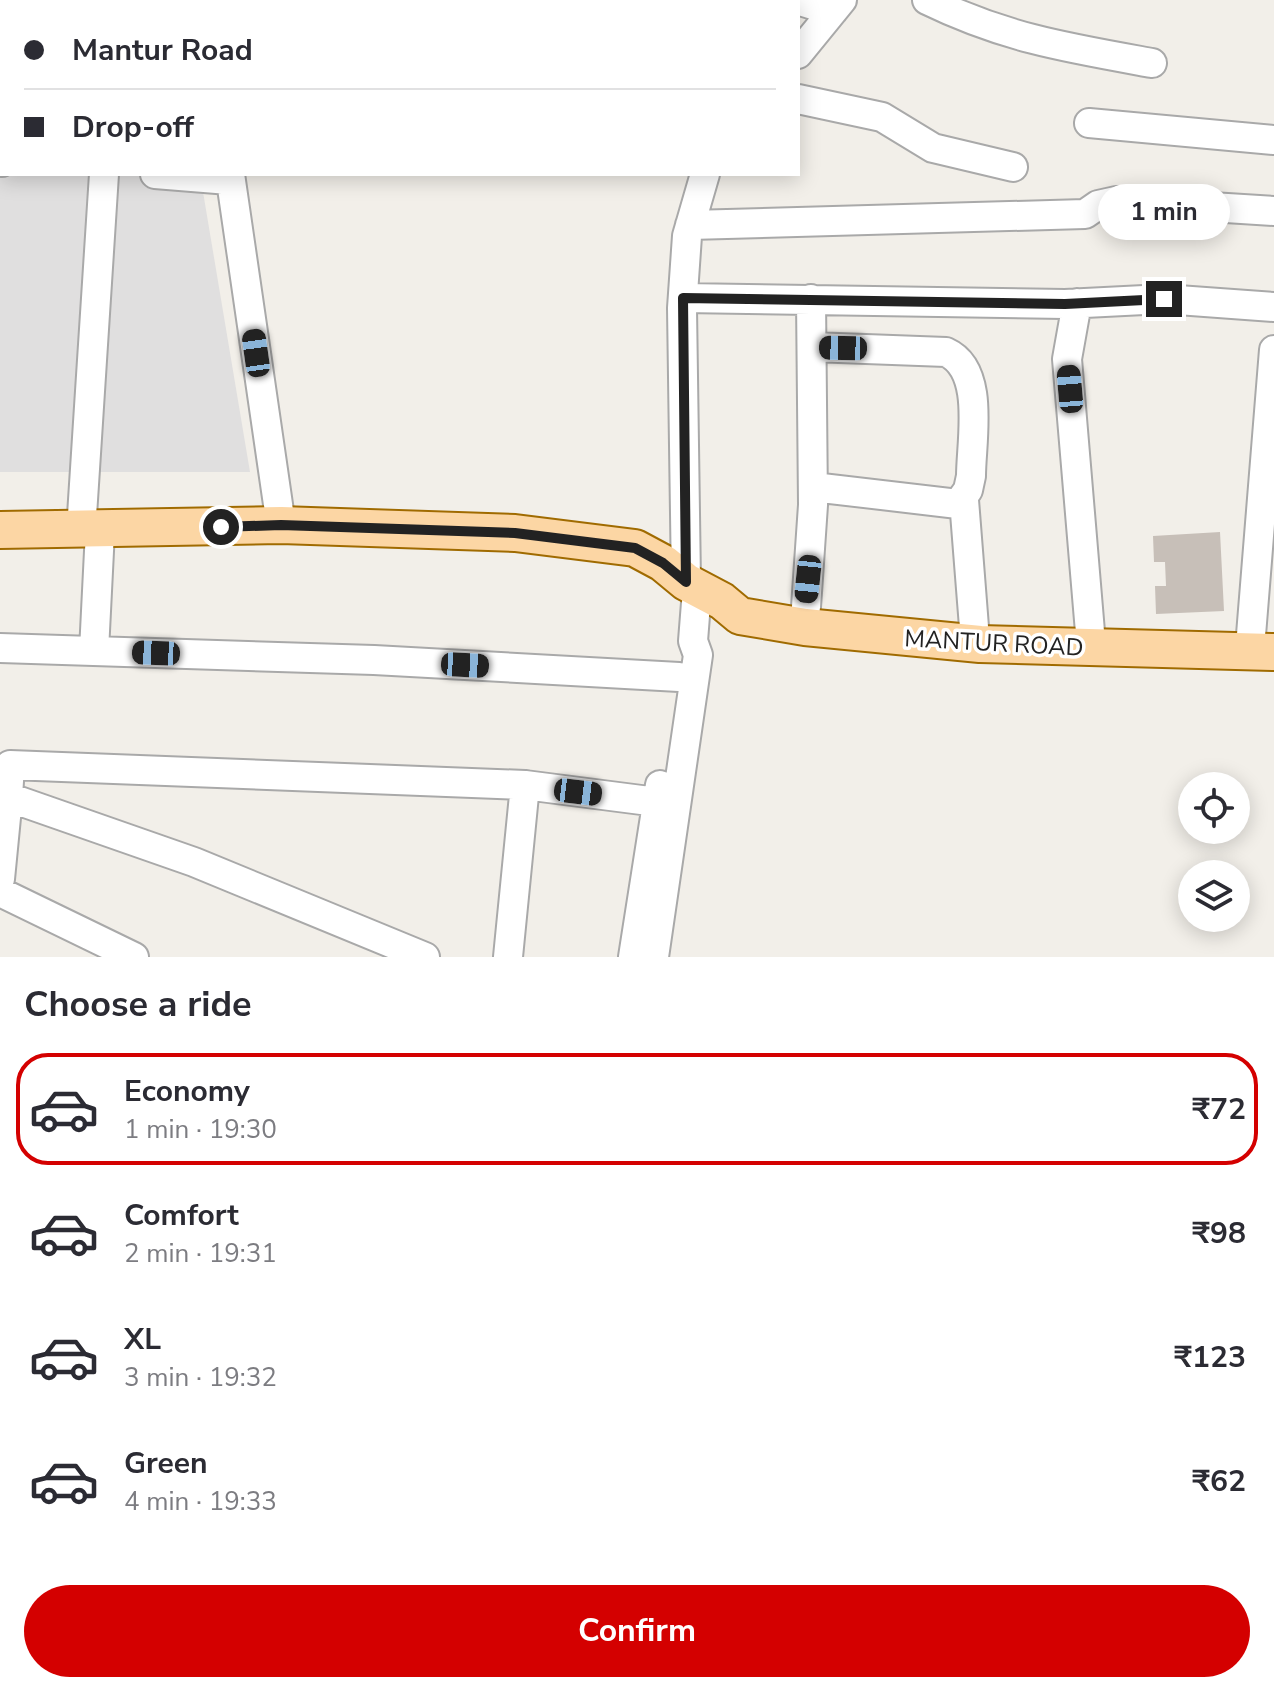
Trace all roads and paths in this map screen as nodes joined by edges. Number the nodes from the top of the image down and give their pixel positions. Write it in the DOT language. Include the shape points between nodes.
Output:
graph roads {
  1 [pos="800,0"];
  2 [pos="927,0"];
  3 [pos="838,6"];
  4 [pos="800,50"];
  5 [pos="1152,63"];
  6 [pos="800,99"];
  7 [pos="1089,123"];
  8 [pos="1274,140"];
  9 [pos="1013,167"];
  10 [pos="104,176"];
  11 [pos="204,176"];
  12 [pos="704,176"];
  13 [pos="229,177"];
  14 [pos="1274,211"];
  15 [pos="690,225"];
  16 [pos="683,298"];
  17 [pos="811,299"];
  18 [pos="1077,303"];
  19 [pos="1274,307"];
  20 [pos="812,347"];
  21 [pos="1274,350"];
  22 [pos="813,487"];
  23 [pos="964,500"];
  24 [pos="281,525"];
  25 [pos="0,530"];
  26 [pos="91,531"];
  27 [pos="702,591"];
  28 [pos="806,607"];
  29 [pos="974,627"];
  30 [pos="1090,632"];
  31 [pos="693,641"];
  32 [pos="1266,641"];
  33 [pos="0,648"];
  34 [pos="94,651"];
  35 [pos="679,677"];
  36 [pos="525,785"];
  37 [pos="4,798"];
  38 [pos="657,802"];
  39 [pos="0,879"];
  40 [pos="0,892"];
  41 [pos="134,957"];
  42 [pos="425,957"];
  43 [pos="508,957"];
  44 [pos="633,957"];
  45 [pos="654,957"];
  1 -- 3 [label="street"];
  2 -- 5 [label="street" via="1011,35"];
  3 -- 4 [label="street"];
  6 -- 9 [label="street" via="882,117 933,148"];
  7 -- 8 [label="street"];
  10 -- 26 [label="street"];
  11 -- 13 [label="street"];
  12 -- 15 [label="street"];
  13 -- 24 [label="street"];
  14 -- 15 [label="street" via="1116,201 1085,214"];
  15 -- 16 [label="street"];
  16 -- 17 [label="street"];
  16 -- 27 [label="street"];
  17 -- 18 [label="street"];
  17 -- 20 [label="street"];
  18 -- 19 [label="street" via="1164,299"];
  18 -- 30 [label="street" via="1067,359"];
  20 -- 22 [label="street"];
  20 -- 23 [label="street" via="936,350 955,356 971,386 971,476"];
  21 -- 32 [label="street"];
  22 -- 23 [label="street" via="949,505"];
  22 -- 28 [label="street"];
  23 -- 29 [label="street"];
  24 -- 26 [label="main road, MANTUR ROAD"];
  24 -- 27 [label="main road, MANTUR ROAD" via="515,533 635,548"];
  25 -- 26 [label="main road, MANTUR ROAD"];
  26 -- 34 [label="street"];
  27 -- 28 [label="main road, MANTUR ROAD"];
  27 -- 31 [label="street"];
  27 -- 32 [label="main road, MANTUR ROAD" via="740,616 916,640"];
  28 -- 29 [label="main road, MANTUR ROAD"];
  29 -- 30 [label="main road, MANTUR ROAD"];
  30 -- 32 [label="main road, MANTUR ROAD"];
  31 -- 35 [label="street" via="684,653"];
  31 -- 45 [label="street" via="698,655"];
  33 -- 34 [label="street"];
  34 -- 35 [label="street"];
  35 -- 38 [label="street"];
  36 -- 37 [label="street" via="10,765"];
  36 -- 38 [label="street"];
  36 -- 43 [label="street"];
  37 -- 39 [label="street"];
  37 -- 42 [label="street" via="194,862"];
  38 -- 44 [label="street"];
  40 -- 41 [label="street"];
}
